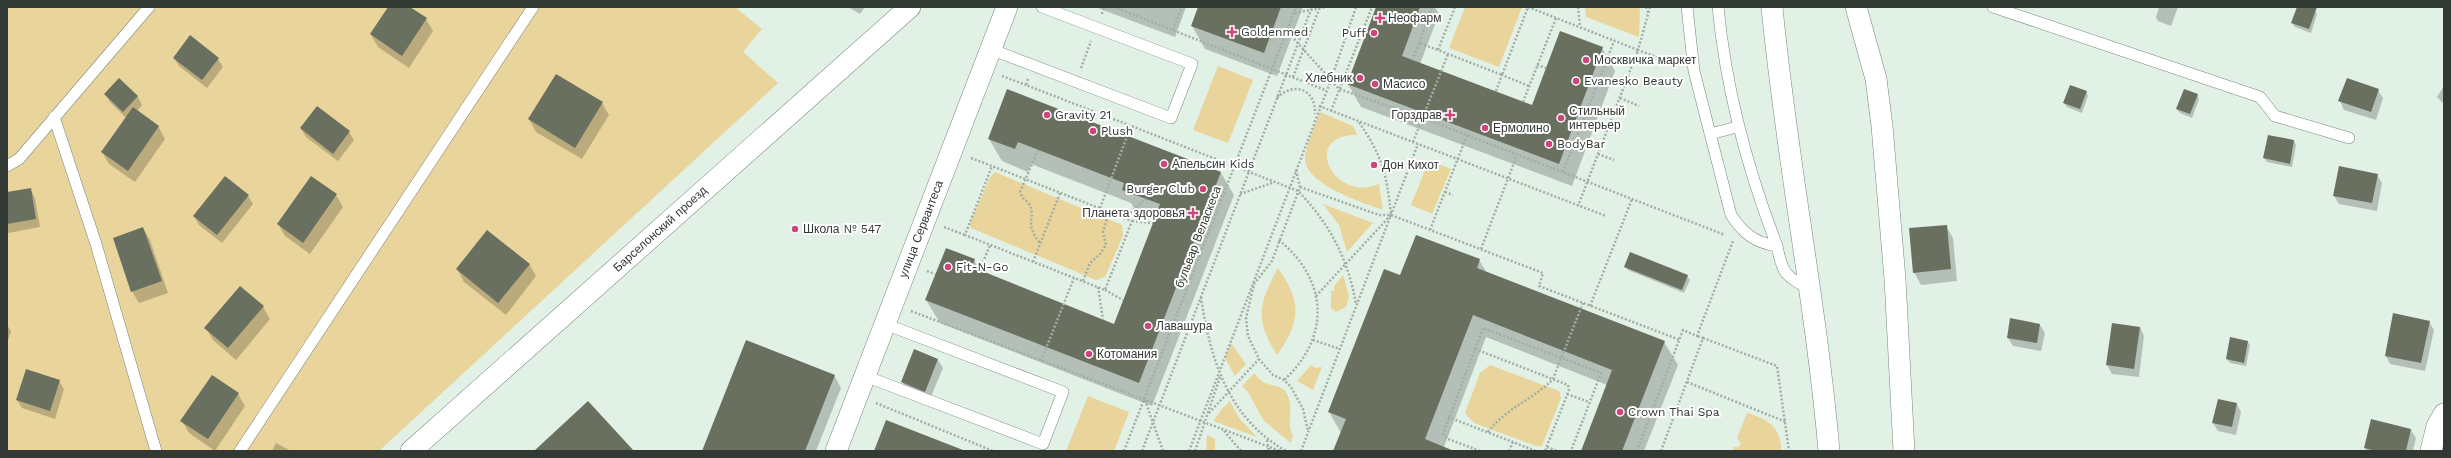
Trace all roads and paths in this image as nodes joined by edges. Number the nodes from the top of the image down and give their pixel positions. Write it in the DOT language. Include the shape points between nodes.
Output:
graph roads {
  1 [pos="149,7"];
  2 [pos="534,7"];
  3 [pos="910,7"];
  4 [pos="1007,7"];
  5 [pos="1042,7"];
  6 [pos="1104,7"];
  7 [pos="1114,7"];
  8 [pos="1182,7"];
  9 [pos="1296,7"];
  10 [pos="1326,7"];
  11 [pos="1356,7"];
  12 [pos="1372,7"];
  13 [pos="1432,7"];
  14 [pos="1454,7"];
  15 [pos="1528,7"];
  16 [pos="1578,7"];
  17 [pos="1646,7"];
  18 [pos="1650,7"];
  19 [pos="1687,7"];
  20 [pos="1718,7"];
  21 [pos="1772,7"];
  22 [pos="1856,7"];
  23 [pos="1994,7"];
  24 [pos="1311,8"];
  25 [pos="1320,8"];
  26 [pos="1294,13"];
  27 [pos="1648,14"];
  28 [pos="1556,18"];
  29 [pos="1415,20"];
  30 [pos="1426,24"];
  31 [pos="1580,27"];
  32 [pos="1096,28"];
  33 [pos="1174,30"];
  34 [pos="1286,30"];
  35 [pos="1614,41"];
  36 [pos="1298,43"];
  37 [pos="1419,43"];
  38 [pos="990,49"];
  39 [pos="1304,50"];
  40 [pos="1438,50"];
  41 [pos="1638,50"];
  42 [pos="1448,54"];
  43 [pos="1412,60"];
  44 [pos="1667,61"];
  45 [pos="1537,65"];
  46 [pos="1034,66"];
  47 [pos="1546,68"];
  48 [pos="1272,69"];
  49 [pos="1286,74"];
  50 [pos="1502,75"];
  51 [pos="1001,76"];
  52 [pos="1294,77"];
  53 [pos="1331,80"];
  54 [pos="1075,82"];
  55 [pos="1026,85"];
  56 [pos="1530,86"];
  57 [pos="1339,88"];
  58 [pos="1325,90"];
  59 [pos="1496,91"];
  60 [pos="1620,98"];
  61 [pos="1276,99"];
  62 [pos="1068,102"];
  63 [pos="1523,102"];
  64 [pos="1319,106"];
  65 [pos="1639,106"];
  66 [pos="1331,111"];
  67 [pos="1315,116"];
  68 [pos="54,117"];
  69 [pos="1423,118"];
  70 [pos="1357,121"];
  71 [pos="1131,126"];
  72 [pos="1738,127"];
  73 [pos="1710,134"];
  74 [pos="1467,135"];
  75 [pos="2349,138"];
  76 [pos="1413,142"];
  77 [pos="1418,144"];
  78 [pos="1038,150"];
  79 [pos="1517,154"];
  80 [pos="1598,154"];
  81 [pos="970,158"];
  82 [pos="1457,159"];
  83 [pos="1614,160"];
  84 [pos="7,166"];
  85 [pos="992,166"];
  86 [pos="1234,166"];
  87 [pos="1296,168"];
  88 [pos="1248,172"];
  89 [pos="1563,172"];
  90 [pos="1508,178"];
  91 [pos="1026,180"];
  92 [pos="1275,182"];
  93 [pos="1587,182"];
  94 [pos="1300,186"];
  95 [pos="1288,187"];
  96 [pos="1298,191"];
  97 [pos="1445,192"];
  98 [pos="1060,193"];
  99 [pos="1240,194"];
  100 [pos="1453,195"];
  101 [pos="1146,199"];
  102 [pos="1632,199"];
  103 [pos="1578,206"];
  104 [pos="1100,208"];
  105 [pos="1109,212"];
  106 [pos="1391,215"];
  107 [pos="1606,216"];
  108 [pos="1124,218"];
  109 [pos="1132,220"];
  110 [pos="1153,223"];
  111 [pos="943,227"];
  112 [pos="1430,230"];
  113 [pos="965,235"];
  114 [pos="1727,235"];
  115 [pos="1734,238"];
  116 [pos="1279,240"];
  117 [pos="1040,243"];
  118 [pos="990,245"];
  119 [pos="1777,246"];
  120 [pos="1481,249"];
  121 [pos="1033,262"];
  122 [pos="1347,264"];
  123 [pos="980,270"];
  124 [pos="927,271"];
  125 [pos="935,274"];
  126 [pos="1074,278"];
  127 [pos="1082,281"];
  128 [pos="1098,287"];
  129 [pos="1810,289"];
  130 [pos="1105,290"];
  131 [pos="1201,296"];
  132 [pos="1316,296"];
  133 [pos="1123,300"];
  134 [pos="1583,303"];
  135 [pos="892,304"];
  136 [pos="1356,304"];
  137 [pos="1590,306"];
  138 [pos="1103,320"];
  139 [pos="885,324"];
  140 [pos="1697,336"];
  141 [pos="1704,338"];
  142 [pos="1313,340"];
  143 [pos="1680,340"];
  144 [pos="1340,349"];
  145 [pos="1475,349"];
  146 [pos="1562,358"];
  147 [pos="1259,359"];
  148 [pos="1041,361"];
  149 [pos="1219,370"];
  150 [pos="865,376"];
  151 [pos="1220,376"];
  152 [pos="1553,379"];
  153 [pos="1284,380"];
  154 [pos="1687,382"];
  155 [pos="1228,391"];
  156 [pos="1567,394"];
  157 [pos="1145,399"];
  158 [pos="1589,402"];
  159 [pos="876,403"];
  160 [pos="1159,405"];
  161 [pos="1207,414"];
  162 [pos="2444,414"];
  163 [pos="1448,417"];
  164 [pos="1153,420"];
  165 [pos="1200,421"];
  166 [pos="1205,422"];
  167 [pos="1787,422"];
  168 [pos="1224,430"];
  169 [pos="1308,431"];
  170 [pos="1488,432"];
  171 [pos="1267,440"];
  172 [pos="1513,442"];
  173 [pos="1268,446"];
  174 [pos="1547,447"];
  175 [pos="156,451"];
  176 [pos="240,451"];
  177 [pos="411,451"];
  178 [pos="836,451"];
  179 [pos="993,451"];
  180 [pos="1124,451"];
  181 [pos="1142,451"];
  182 [pos="1163,451"];
  183 [pos="1189,451"];
  184 [pos="1195,451"];
  185 [pos="1241,451"];
  186 [pos="1269,451"];
  187 [pos="1280,451"];
  188 [pos="1286,451"];
  189 [pos="1301,451"];
  190 [pos="1480,451"];
  191 [pos="1509,451"];
  192 [pos="1536,451"];
  193 [pos="1545,451"];
  194 [pos="1557,451"];
  195 [pos="1571,451"];
  196 [pos="1637,451"];
  197 [pos="1660,451"];
  198 [pos="1789,451"];
  199 [pos="1829,451"];
  200 [pos="1904,451"];
  201 [pos="2431,451"];
  1 -- 68 [label="lane"];
  2 -- 176 [label="lane"];
  3 -- 177 [label="street, Барселонский проезд"];
  4 -- 38 [label="street, улица Сервантеса"];
  5 -- 32 [label="lane"];
  6 -- 32 [label="path"];
  7 -- 33 [label="path"];
  8 -- 33 [label="path"];
  9 -- 26 [label="path, бульвар Веласкеса"];
  10 -- 25 [label="path"];
  11 -- 53 [label="path"];
  12 -- 57 [label="path"];
  13 -- 30 [label="path"];
  14 -- 40 [label="path"];
  15 -- 28 [label="path"];
  15 -- 50 [label="path"];
  16 -- 31 [label="path"];
  17 -- 27 [label="path"];
  18 -- 27 [label="path"];
  19 -- 73 [label="lane" via="1694,71"];
  20 -- 72 [label="lane" via="1723,53"];
  21 -- 129 [label="street" via="1789,160"];
  22 -- 200 [label="street" via="1876,78 1882,126 1895,279"];
  23 -- 75 [label="lane" via="2260,97 2275,116"];
  24 -- 25 [label="path"];
  24 -- 26 [label="path"];
  24 -- 36 [label="path, бульвар Веласкеса"];
  25 -- 39 [label="path"];
  26 -- 34 [label="path, бульвар Веласкеса"];
  27 -- 41 [label="path"];
  28 -- 31 [label="path"];
  28 -- 45 [label="path"];
  29 -- 30 [label="path"];
  30 -- 37 [label="path"];
  31 -- 35 [label="path"];
  32 -- 54 [label="path"];
  32 -- 54 [label="lane" via="1192,64 1171,118"];
  33 -- 48 [label="path"];
  34 -- 36 [label="path"];
  34 -- 48 [label="path, бульвар Веласкеса"];
  35 -- 41 [label="path"];
  35 -- 89 [label="path"];
  36 -- 39 [label="path"];
  36 -- 49 [label="path, бульвар Веласкеса"];
  37 -- 40 [label="path"];
  37 -- 43 [label="path"];
  38 -- 46 [label="lane"];
  38 -- 135 [label="street, улица Сервантеса"];
  39 -- 52 [label="path"];
  39 -- 53 [label="path"];
  40 -- 42 [label="path"];
  41 -- 44 [label="path"];
  41 -- 60 [label="path"];
  42 -- 50 [label="path"];
  42 -- 69 [label="path"];
  45 -- 47 [label="path"];
  45 -- 56 [label="path"];
  46 -- 54 [label="lane"];
  46 -- 55 [label="path"];
  48 -- 49 [label="path"];
  48 -- 86 [label="path, бульвар Веласкеса"];
  49 -- 52 [label="path"];
  49 -- 61 [label="path, бульвар Веласкеса"];
  50 -- 56 [label="path"];
  50 -- 59 [label="path"];
  51 -- 55 [label="path"];
  52 -- 58 [label="path"];
  53 -- 57 [label="path"];
  53 -- 58 [label="path"];
  54 -- 62 [label="path"];
  55 -- 62 [label="path"];
  56 -- 63 [label="path"];
  57 -- 66 [label="path"];
  57 -- 69 [label="path"];
  58 -- 64 [label="path"];
  60 -- 65 [label="path"];
  60 -- 80 [label="path"];
  61 -- 67 [label="path" via="1285,90 1297,88 1309,93 1316,104"];
  61 -- 88 [label="path, бульвар Веласкеса"];
  62 -- 71 [label="path"];
  64 -- 66 [label="path"];
  64 -- 67 [label="path"];
  66 -- 70 [label="path"];
  67 -- 87 [label="path"];
  68 -- 84 [label="lane" via="19,159"];
  68 -- 175 [label="lane" via="96,244"];
  69 -- 74 [label="path"];
  69 -- 76 [label="path"];
  70 -- 76 [label="path"];
  70 -- 106 [label="path" via="1375,145 1388,179"];
  71 -- 86 [label="path"];
  71 -- 104 [label="path"];
  72 -- 73 [label="lane"];
  72 -- 119 [label="lane" via="1755,188"];
  73 -- 119 [label="lane" via="1731,215 1741,229 1754,239"];
  74 -- 79 [label="path"];
  74 -- 82 [label="path"];
  76 -- 77 [label="path"];
  77 -- 82 [label="path"];
  77 -- 106 [label="path"];
  78 -- 91 [label="path"];
  79 -- 89 [label="path"];
  79 -- 90 [label="path"];
  80 -- 83 [label="path"];
  80 -- 93 [label="path"];
  81 -- 85 [label="path"];
  82 -- 90 [label="path"];
  82 -- 97 [label="path"];
  85 -- 91 [label="path"];
  85 -- 113 [label="path"];
  86 -- 88 [label="path"];
  86 -- 157 [label="path, бульвар Веласкеса"];
  87 -- 94 [label="path"];
  87 -- 95 [label="path"];
  88 -- 92 [label="path"];
  88 -- 99 [label="path, бульвар Веласкеса"];
  89 -- 93 [label="path"];
  90 -- 103 [label="path"];
  90 -- 120 [label="path"];
  91 -- 98 [label="path"];
  91 -- 117 [label="path" via="1020,192 1029,204 1029,224"];
  92 -- 95 [label="path"];
  92 -- 99 [label="path"];
  93 -- 102 [label="path"];
  93 -- 103 [label="path"];
  94 -- 96 [label="path"];
  94 -- 106 [label="path" via="1379,215"];
  95 -- 96 [label="path"];
  95 -- 149 [label="path"];
  96 -- 116 [label="path"];
  96 -- 122 [label="path" via="1327,225"];
  97 -- 100 [label="path"];
  97 -- 112 [label="path"];
  98 -- 104 [label="path"];
  98 -- 117 [label="path"];
  99 -- 131 [label="path, бульвар Веласкеса"];
  101 -- 108 [label="path"];
  102 -- 114 [label="path"];
  102 -- 137 [label="path"];
  103 -- 107 [label="path"];
  104 -- 105 [label="path"];
  105 -- 108 [label="path"];
  105 -- 127 [label="path" via="1103,232 1106,245 1090,263"];
  106 -- 112 [label="path"];
  106 -- 122 [label="path"];
  106 -- 136 [label="path"];
  108 -- 109 [label="path"];
  109 -- 110 [label="path"];
  109 -- 130 [label="path"];
  111 -- 113 [label="path"];
  112 -- 120 [label="path"];
  113 -- 118 [label="path"];
  115 -- 140 [label="path"];
  116 -- 132 [label="path" via="1294,252 1304,265"];
  116 -- 147 [label="path" via="1272,261 1254,284 1246,318 1248,336"];
  117 -- 121 [label="path"];
  118 -- 121 [label="path"];
  118 -- 123 [label="path"];
  119 -- 129 [label="lane" via="1782,269 1799,284"];
  120 -- 134 [label="path" via="1543,273 1538,286"];
  121 -- 126 [label="path"];
  122 -- 132 [label="path"];
  122 -- 136 [label="path"];
  124 -- 125 [label="path"];
  126 -- 127 [label="path"];
  126 -- 148 [label="path"];
  127 -- 128 [label="path"];
  128 -- 130 [label="path"];
  128 -- 138 [label="path"];
  129 -- 199 [label="street"];
  130 -- 133 [label="path"];
  131 -- 149 [label="path" via="1206,334"];
  131 -- 160 [label="path, бульвар Веласкеса"];
  132 -- 142 [label="path" via="1317,318"];
  134 -- 137 [label="path"];
  134 -- 146 [label="path"];
  135 -- 139 [label="street, улица Сервантеса"];
  135 -- 148 [label="path"];
  136 -- 144 [label="path"];
  137 -- 143 [label="path"];
  139 -- 150 [label="street, улица Сервантеса"];
  139 -- 150 [label="lane" via="1063,392 1043,444"];
  140 -- 141 [label="path"];
  140 -- 143 [label="path" via="1683,330"];
  141 -- 154 [label="path"];
  141 -- 167 [label="path" via="1777,366"];
  142 -- 144 [label="path"];
  142 -- 153 [label="path" via="1300,364"];
  143 -- 196 [label="path"];
  144 -- 169 [label="path"];
  145 -- 146 [label="path" via="1483,328"];
  145 -- 152 [label="path"];
  145 -- 163 [label="path"];
  146 -- 152 [label="path"];
  146 -- 158 [label="path" via="1601,373"];
  147 -- 153 [label="path" via="1273,375"];
  147 -- 155 [label="path"];
  148 -- 157 [label="path"];
  149 -- 151 [label="path"];
  149 -- 165 [label="path"];
  150 -- 178 [label="street, улица Сервантеса"];
  151 -- 155 [label="path"];
  151 -- 161 [label="path"];
  152 -- 156 [label="path" via="1568,385"];
  152 -- 170 [label="path" via="1546,387 1498,419"];
  153 -- 169 [label="path" via="1303,409"];
  154 -- 167 [label="path"];
  154 -- 197 [label="path"];
  155 -- 161 [label="path"];
  155 -- 171 [label="path" via="1245,417"];
  156 -- 158 [label="path"];
  156 -- 174 [label="path"];
  157 -- 160 [label="path"];
  157 -- 164 [label="path"];
  157 -- 180 [label="path, бульвар Веласкеса"];
  158 -- 195 [label="path"];
  159 -- 179 [label="path"];
  160 -- 164 [label="path, бульвар Веласкеса"];
  160 -- 165 [label="path"];
  161 -- 166 [label="path"];
  162 -- 201 [label="street" via="2437,426"];
  163 -- 170 [label="path"];
  163 -- 190 [label="path" via="1443,430 1445,437"];
  164 -- 181 [label="path, бульвар Веласкеса"];
  164 -- 182 [label="path"];
  165 -- 166 [label="path"];
  165 -- 183 [label="path"];
  166 -- 168 [label="path"];
  166 -- 184 [label="path"];
  167 -- 198 [label="path"];
  168 -- 173 [label="path"];
  168 -- 185 [label="path"];
  169 -- 189 [label="path"];
  170 -- 172 [label="path"];
  171 -- 173 [label="path"];
  171 -- 188 [label="path"];
  172 -- 191 [label="path"];
  172 -- 192 [label="path"];
  173 -- 186 [label="path"];
  173 -- 187 [label="path"];
  174 -- 193 [label="path"];
  174 -- 194 [label="path"];
}
